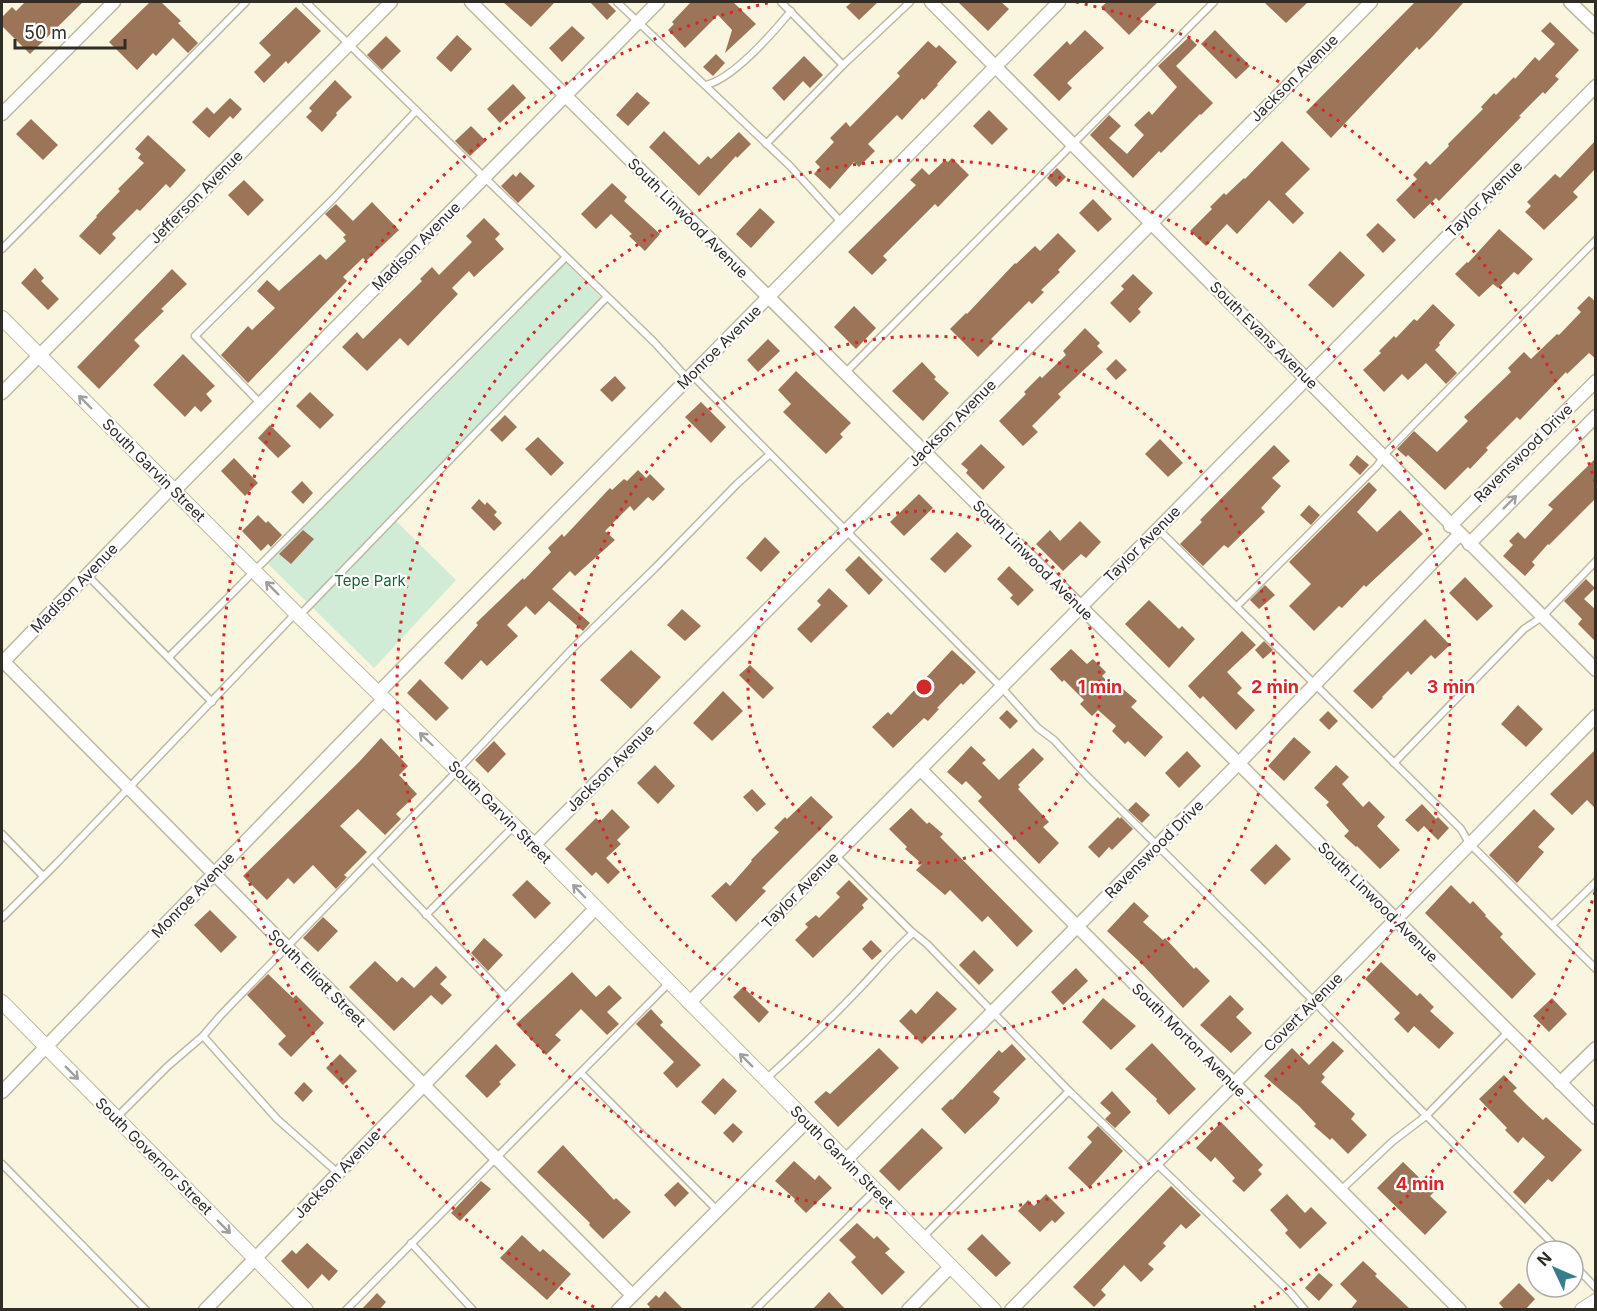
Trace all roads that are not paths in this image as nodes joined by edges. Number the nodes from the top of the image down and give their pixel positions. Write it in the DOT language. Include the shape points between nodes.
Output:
graph roads {
  1 [pos="114,2"];
  2 [pos="246,2"];
  3 [pos="306,2"];
  4 [pos="391,2"];
  5 [pos="471,2"];
  6 [pos="617,2"];
  7 [pos="658,2"];
  8 [pos="781,2"];
  9 [pos="910,2"];
  10 [pos="931,2"];
  11 [pos="1214,2"];
  12 [pos="1371,2"];
  13 [pos="1570,2"];
  14 [pos="1056,3"];
  15 [pos="791,12"];
  16 [pos="639,21"];
  17 [pos="1596,27"];
  18 [pos="348,44"];
  19 [pos="843,65"];
  20 [pos="996,65"];
  21 [pos="706,85"];
  22 [pos="1596,86"];
  23 [pos="564,96"];
  24 [pos="416,111"];
  25 [pos="2,114"];
  26 [pos="1072,142"];
  27 [pos="766,144"];
  28 [pos="484,177"];
  29 [pos="1152,222"];
  30 [pos="842,223"];
  31 [pos="1596,240"];
  32 [pos="2,249"];
  33 [pos="566,256"];
  34 [pos="607,297"];
  35 [pos="768,298"];
  36 [pos="2,318"];
  37 [pos="38,355"];
  38 [pos="845,374"];
  39 [pos="689,376"];
  40 [pos="1306,378"];
  41 [pos="1596,381"];
  42 [pos="2,393"];
  43 [pos="260,404"];
  44 [pos="1596,416"];
  45 [pos="924,452"];
  46 [pos="770,454"];
  47 [pos="1384,458"];
  48 [pos="173,489"];
  49 [pos="1158,529"];
  50 [pos="845,531"];
  51 [pos="1460,535"];
  52 [pos="1596,561"];
  53 [pos="255,571"];
  54 [pos="87,575"];
  55 [pos="1237,606"];
  56 [pos="1080,607"];
  57 [pos="298,614"];
  58 [pos="1542,616"];
  59 [pos="169,657"];
  60 [pos="2,662"];
  61 [pos="1596,670"];
  62 [pos="1316,684"];
  63 [pos="1001,687"];
  64 [pos="381,696"];
  65 [pos="213,702"];
  66 [pos="1596,716"];
  67 [pos="1394,763"];
  68 [pos="1239,764"];
  69 [pos="920,769"];
  70 [pos="458,770"];
  71 [pos="128,788"];
  72 [pos="514,826"];
  73 [pos="2,834"];
  74 [pos="1469,843"];
  75 [pos="534,845"];
  76 [pos="1156,846"];
  77 [pos="835,855"];
  78 [pos="373,859"];
  79 [pos="213,874"];
  80 [pos="43,876"];
  81 [pos="1596,882"];
  82 [pos="596,909"];
  83 [pos="426,915"];
  84 [pos="2,918"];
  85 [pos="1395,919"];
  86 [pos="1552,925"];
  87 [pos="1077,927"];
  88 [pos="913,933"];
  89 [pos="287,948"];
  90 [pos="1596,969"];
  91 [pos="669,983"];
  92 [pos="508,999"];
  93 [pos="2,1002"];
  94 [pos="689,1003"];
  95 [pos="1313,1003"];
  96 [pos="993,1012"];
  97 [pos="1509,1032"];
  98 [pos="203,1036"];
  99 [pos="46,1047"];
  100 [pos="1596,1048"];
  101 [pos="581,1073"];
  102 [pos="766,1080"];
  103 [pos="1560,1083"];
  104 [pos="1233,1084"];
  105 [pos="423,1085"];
  106 [pos="1069,1091"];
  107 [pos="2,1092"];
  108 [pos="1426,1116"];
  109 [pos="116,1118"];
  110 [pos="1596,1118"];
  111 [pos="807,1121"];
  112 [pos="495,1157"];
  113 [pos="846,1160"];
  114 [pos="2,1164"];
  115 [pos="1153,1166"];
  116 [pos="338,1173"];
  117 [pos="875,1190"];
  118 [pos="1340,1190"];
  119 [pos="717,1210"];
  120 [pos="922,1237"];
  121 [pos="1548,1239"];
  122 [pos="411,1243"];
  123 [pos="255,1258"];
  124 [pos="951,1266"];
  125 [pos="1585,1277"];
  126 [pos="1596,1288"];
  127 [pos="632,1295"];
  128 [pos="1596,1301"];
  129 [pos="146,1310"];
  130 [pos="205,1310"];
  131 [pos="306,1310"];
  132 [pos="346,1310"];
  133 [pos="473,1310"];
  134 [pos="618,1310"];
  135 [pos="755,1310"];
  136 [pos="908,1310"];
  137 [pos="994,1310"];
  138 [pos="1011,1310"];
  139 [pos="1305,1310"];
  140 [pos="1460,1310"];
  141 [pos="1582,1310"];
  1 -- 25 [label="street"];
  2 -- 32 [label="lane"];
  3 -- 18 [label="lane"];
  4 -- 18 [label="street, Jefferson Avenue"];
  5 -- 23 [label="street, South Linwood Avenue"];
  6 -- 16 [label="lane"];
  7 -- 16 [label="street, Madison Avenue"];
  8 -- 15 [label="lane"];
  9 -- 19 [label="lane"];
  10 -- 20 [label="street, South Evans Avenue"];
  11 -- 26 [label="lane"];
  12 -- 29 [label="street, Jackson Avenue"];
  13 -- 17 [label="street"];
  14 -- 20 [label="street, Monroe Avenue"];
  15 -- 19 [label="lane"];
  15 -- 21 [label="lane" via="770,37 722,78"];
  16 -- 21 [label="lane"];
  16 -- 23 [label="street, Madison Avenue"];
  18 -- 24 [label="lane"];
  18 -- 37 [label="street, Jefferson Avenue"];
  19 -- 27 [label="lane"];
  20 -- 26 [label="street, South Evans Avenue"];
  20 -- 30 [label="street, Monroe Avenue"];
  21 -- 27 [label="lane"];
  22 -- 40 [label="street, Taylor Avenue"];
  23 -- 28 [label="street, Madison Avenue"];
  23 -- 35 [label="street, South Linwood Avenue"];
  24 -- 28 [label="lane"];
  24 -- 43 [label="lane" via="195,336"];
  26 -- 29 [label="street, South Evans Avenue"];
  26 -- 38 [label="lane"];
  27 -- 30 [label="lane"];
  28 -- 33 [label="lane"];
  28 -- 43 [label="street, Madison Avenue"];
  29 -- 40 [label="street, South Evans Avenue"];
  29 -- 45 [label="street, Jackson Avenue"];
  30 -- 35 [label="street, Monroe Avenue"];
  31 -- 47 [label="lane"];
  33 -- 34 [label="lane"];
  33 -- 53 [label="lane"];
  34 -- 39 [label="lane"];
  34 -- 57 [label="lane"];
  35 -- 38 [label="street, South Linwood Avenue"];
  35 -- 39 [label="street, Monroe Avenue"];
  36 -- 37 [label="street, South Garvin Street"];
  37 -- 42 [label="street, Jefferson Avenue"];
  48 -- 37 [label="street, South Garvin Street, one-way"];
  38 -- 45 [label="street, South Linwood Avenue"];
  39 -- 46 [label="lane"];
  39 -- 64 [label="street, Monroe Avenue"];
  40 -- 47 [label="street, South Evans Avenue"];
  40 -- 49 [label="street, Taylor Avenue"];
  41 -- 51 [label="street, Ravenswood Drive"];
  43 -- 48 [label="street, Madison Avenue"];
  51 -- 44 [label="street, Ravenswood Drive, one-way"];
  45 -- 50 [label="street, Jackson Avenue"];
  45 -- 56 [label="street, South Linwood Avenue"];
  46 -- 50 [label="lane"];
  46 -- 70 [label="lane" via="570,651"];
  47 -- 51 [label="street, South Evans Avenue"];
  47 -- 55 [label="lane"];
  48 -- 53 [label="street, South Garvin Street"];
  48 -- 54 [label="street, Madison Avenue"];
  49 -- 55 [label="lane"];
  49 -- 56 [label="street, Taylor Avenue"];
  50 -- 63 [label="lane"];
  50 -- 75 [label="street, Jackson Avenue"];
  51 -- 58 [label="street, South Evans Avenue"];
  51 -- 62 [label="street, Ravenswood Drive"];
  52 -- 58 [label="lane"];
  57 -- 53 [label="street, South Garvin Street, one-way"];
  53 -- 59 [label="lane"];
  54 -- 59 [label="lane"];
  54 -- 60 [label="street, Madison Avenue"];
  55 -- 62 [label="lane"];
  56 -- 63 [label="street, Taylor Avenue"];
  56 -- 68 [label="street, South Linwood Avenue"];
  57 -- 64 [label="street, South Garvin Street"];
  57 -- 65 [label="lane"];
  58 -- 61 [label="street, South Evans Avenue"];
  58 -- 67 [label="lane" via="1524,629"];
  59 -- 65 [label="lane"];
  60 -- 71 [label="street, South Elliott Street"];
  62 -- 67 [label="lane"];
  62 -- 68 [label="street, Ravenswood Drive"];
  63 -- 69 [label="street, Taylor Avenue"];
  63 -- 76 [label="lane"];
  70 -- 64 [label="street, South Garvin Street, one-way"];
  64 -- 79 [label="street, Monroe Avenue"];
  65 -- 71 [label="lane"];
  66 -- 74 [label="street, Covert Avenue"];
  67 -- 74 [label="lane" via="1461,829"];
  68 -- 76 [label="street, Ravenswood Drive"];
  68 -- 85 [label="street, South Linwood Avenue"];
  69 -- 77 [label="street, Taylor Avenue"];
  69 -- 87 [label="street, South Morton Avenue"];
  70 -- 72 [label="street, South Garvin Street"];
  70 -- 78 [label="lane"];
  71 -- 79 [label="street, South Elliott Street"];
  71 -- 80 [label="lane"];
  72 -- 75 [label="street, South Garvin Street"];
  72 -- 83 [label="lane"];
  73 -- 80 [label="lane"];
  74 -- 85 [label="street, Covert Avenue"];
  74 -- 86 [label="lane"];
  82 -- 75 [label="street, South Garvin Street, one-way"];
  76 -- 87 [label="street, Ravenswood Drive"];
  76 -- 95 [label="lane"];
  77 -- 88 [label="lane"];
  77 -- 94 [label="street, Taylor Avenue"];
  78 -- 83 [label="lane"];
  78 -- 89 [label="lane"];
  79 -- 89 [label="street, South Elliott Street"];
  79 -- 99 [label="street, Monroe Avenue"];
  80 -- 84 [label="lane"];
  81 -- 86 [label="lane"];
  82 -- 91 [label="street, South Garvin Street"];
  82 -- 92 [label="street, Jackson Avenue"];
  83 -- 92 [label="lane"];
  85 -- 95 [label="street, Covert Avenue"];
  85 -- 97 [label="street, South Linwood Avenue"];
  86 -- 90 [label="lane"];
  87 -- 96 [label="street, Ravenswood Drive"];
  87 -- 104 [label="street, South Morton Avenue"];
  88 -- 96 [label="lane"];
  88 -- 102 [label="lane"];
  89 -- 98 [label="lane"];
  89 -- 105 [label="street, South Elliott Street"];
  91 -- 94 [label="street, South Garvin Street"];
  91 -- 101 [label="lane"];
  92 -- 105 [label="street, Jackson Avenue"];
  93 -- 99 [label="street, South Governor Street"];
  102 -- 94 [label="street, South Garvin Street, one-way"];
  95 -- 104 [label="street, Covert Avenue"];
  95 -- 108 [label="lane"];
  96 -- 106 [label="lane"];
  96 -- 113 [label="street, Ravenswood Drive"];
  97 -- 103 [label="street, South Linwood Avenue"];
  97 -- 108 [label="lane"];
  98 -- 109 [label="lane"];
  98 -- 116 [label="lane" via="283,1125"];
  99 -- 107 [label="street, Monroe Avenue"];
  99 -- 109 [label="street, South Governor Street, one-way"];
  100 -- 103 [label="street"];
  101 -- 112 [label="lane"];
  101 -- 119 [label="lane"];
  102 -- 111 [label="street, South Garvin Street"];
  103 -- 110 [label="street, South Linwood Avenue"];
  104 -- 115 [label="street, Covert Avenue"];
  104 -- 118 [label="street, South Morton Avenue"];
  105 -- 112 [label="street, South Elliott Street"];
  105 -- 116 [label="street, Jackson Avenue"];
  106 -- 115 [label="lane"];
  106 -- 120 [label="lane"];
  108 -- 118 [label="lane"];
  108 -- 121 [label="lane"];
  109 -- 123 [label="street, South Governor Street, one-way"];
  111 -- 113 [label="street, South Garvin Street"];
  111 -- 119 [label="street"];
  112 -- 122 [label="lane"];
  112 -- 127 [label="street, South Elliott Street"];
  113 -- 117 [label="street, South Garvin Street"];
  114 -- 129 [label="lane"];
  115 -- 138 [label="street, Covert Avenue"];
  115 -- 139 [label="lane"];
  116 -- 123 [label="street, Jackson Avenue"];
  117 -- 120 [label="street, South Garvin Street"];
  117 -- 135 [label="lane"];
  118 -- 140 [label="street, South Morton Avenue"];
  119 -- 127 [label="street"];
  120 -- 124 [label="street, South Garvin Street"];
  122 -- 132 [label="lane"];
  122 -- 133 [label="lane"];
  123 -- 130 [label="street, Jackson Avenue"];
  123 -- 131 [label="street, South Governor Street"];
  124 -- 136 [label="street"];
  124 -- 137 [label="street, South Garvin Street"];
  125 -- 126 [label="lane"];
  127 -- 134 [label="street"];
  128 -- 141 [label="street"];
}
